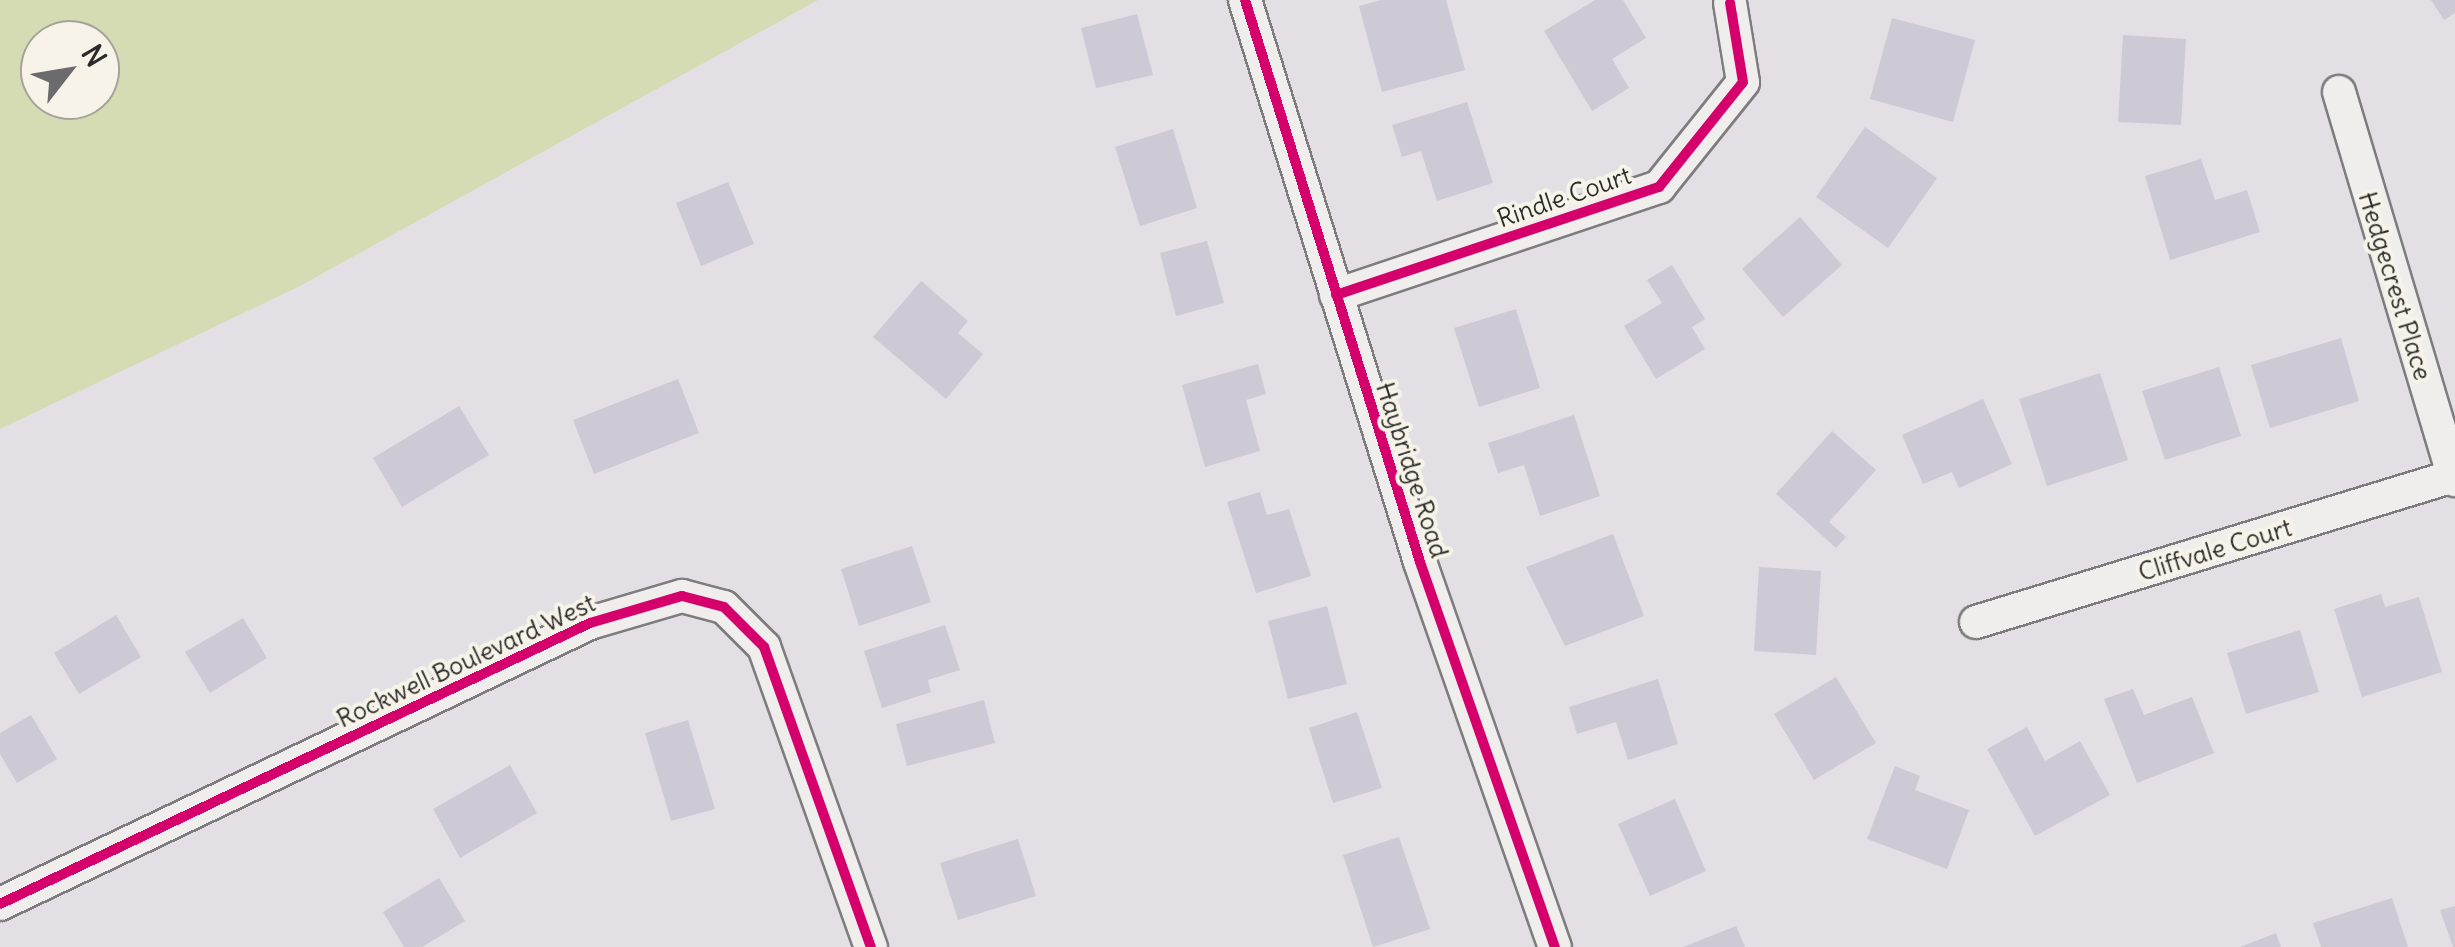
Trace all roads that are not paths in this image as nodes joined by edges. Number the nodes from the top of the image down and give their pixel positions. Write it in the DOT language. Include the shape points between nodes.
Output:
graph roads {
  1 [pos="1245,0"];
  2 [pos="1730,3"];
  3 [pos="2339,92"];
  4 [pos="1336,295"];
  5 [pos="2454,478"];
  6 [pos="1976,622"];
  7 [pos="0,904"];
  8 [pos="871,947"];
  9 [pos="1556,947"];
  1 -- 4 [label="street, Haybridge Road"];
  2 -- 4 [label="street, Rindle Court" via="1743,82 1659,187"];
  3 -- 5 [label="street, Hedgecrest Place"];
  4 -- 9 [label="street, Haybridge Road" via="1420,562"];
  5 -- 6 [label="street, Cliffvale Court"];
  7 -- 8 [label="street, Rockwell Boulevard West" via="590,623 682,596 724,606 764,646"];
}
